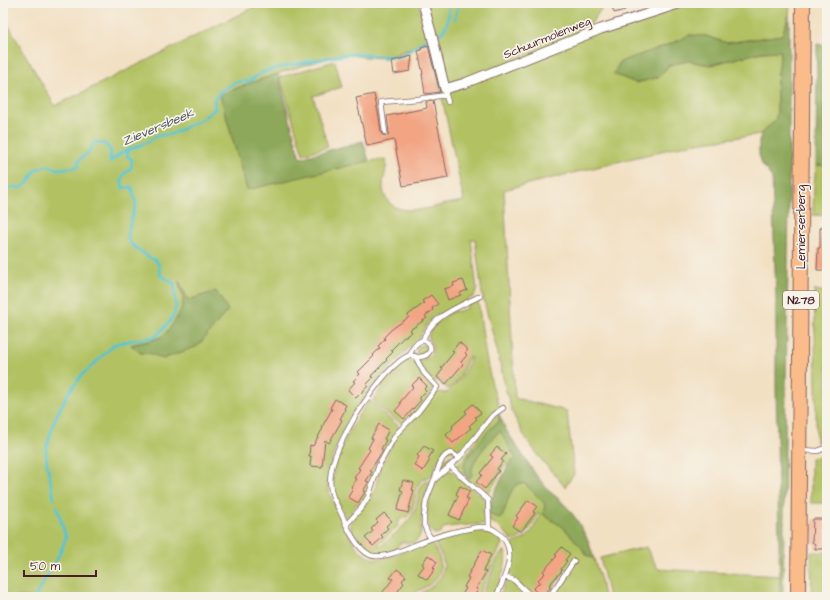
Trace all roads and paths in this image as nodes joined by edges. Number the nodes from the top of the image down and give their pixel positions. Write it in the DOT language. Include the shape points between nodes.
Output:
graph roads {
  1 [pos="423,3"];
  2 [pos="681,3"];
  3 [pos="803,3"];
  4 [pos="445,92"];
  5 [pos="448,102"];
  6 [pos="385,132"];
  7 [pos="480,296"];
  8 [pos="423,340"];
  9 [pos="412,356"];
  10 [pos="503,408"];
  11 [pos="827,447"];
  12 [pos="799,450"];
  13 [pos="459,458"];
  14 [pos="451,466"];
  15 [pos="434,480"];
  16 [pos="346,525"];
  17 [pos="489,527"];
  18 [pos="431,538"];
  19 [pos="574,561"];
  20 [pos="505,577"];
  21 [pos="496,597"];
  22 [pos="532,597"];
  23 [pos="549,597"];
  24 [pos="798,597"];
  1 -- 4 [label="street"];
  2 -- 4 [label="street, Schuurmolenweg" via="601,29"];
  3 -- 12 [label="main road, Lemierserberg / N278"];
  4 -- 5 [label="lane"];
  4 -- 6 [label="lane" via="418,99 381,102"];
  7 -- 8 [label="lane" via="438,318 426,331"];
  8 -- 9 [label="lane" via="414,345"];
  8 -- 9 [label="lane" via="429,345 430,352 421,358"];
  9 -- 16 [label="lane" via="403,358 385,375 361,407 335,457 332,494"];
  9 -- 16 [label="lane" via="438,387 395,436 379,465 368,497"];
  10 -- 13 [label="lane" via="490,418"];
  11 -- 12 [label="lane" via="816,451"];
  12 -- 24 [label="main road, Lemierserberg / N278"];
  13 -- 14 [label="lane"];
  13 -- 15 [label="lane" via="452,453 442,458"];
  14 -- 15 [label="lane"];
  14 -- 17 [label="lane" via="488,500"];
  15 -- 18 [label="lane" via="426,500 424,517 424,525"];
  16 -- 18 [label="lane" via="361,549 376,557 389,555"];
  17 -- 18 [label="lane"];
  17 -- 20 [label="lane" via="503,537 508,548 510,555"];
  19 -- 23 [label="lane"];
  20 -- 21 [label="lane"];
  20 -- 22 [label="lane" via="514,580"];
}
